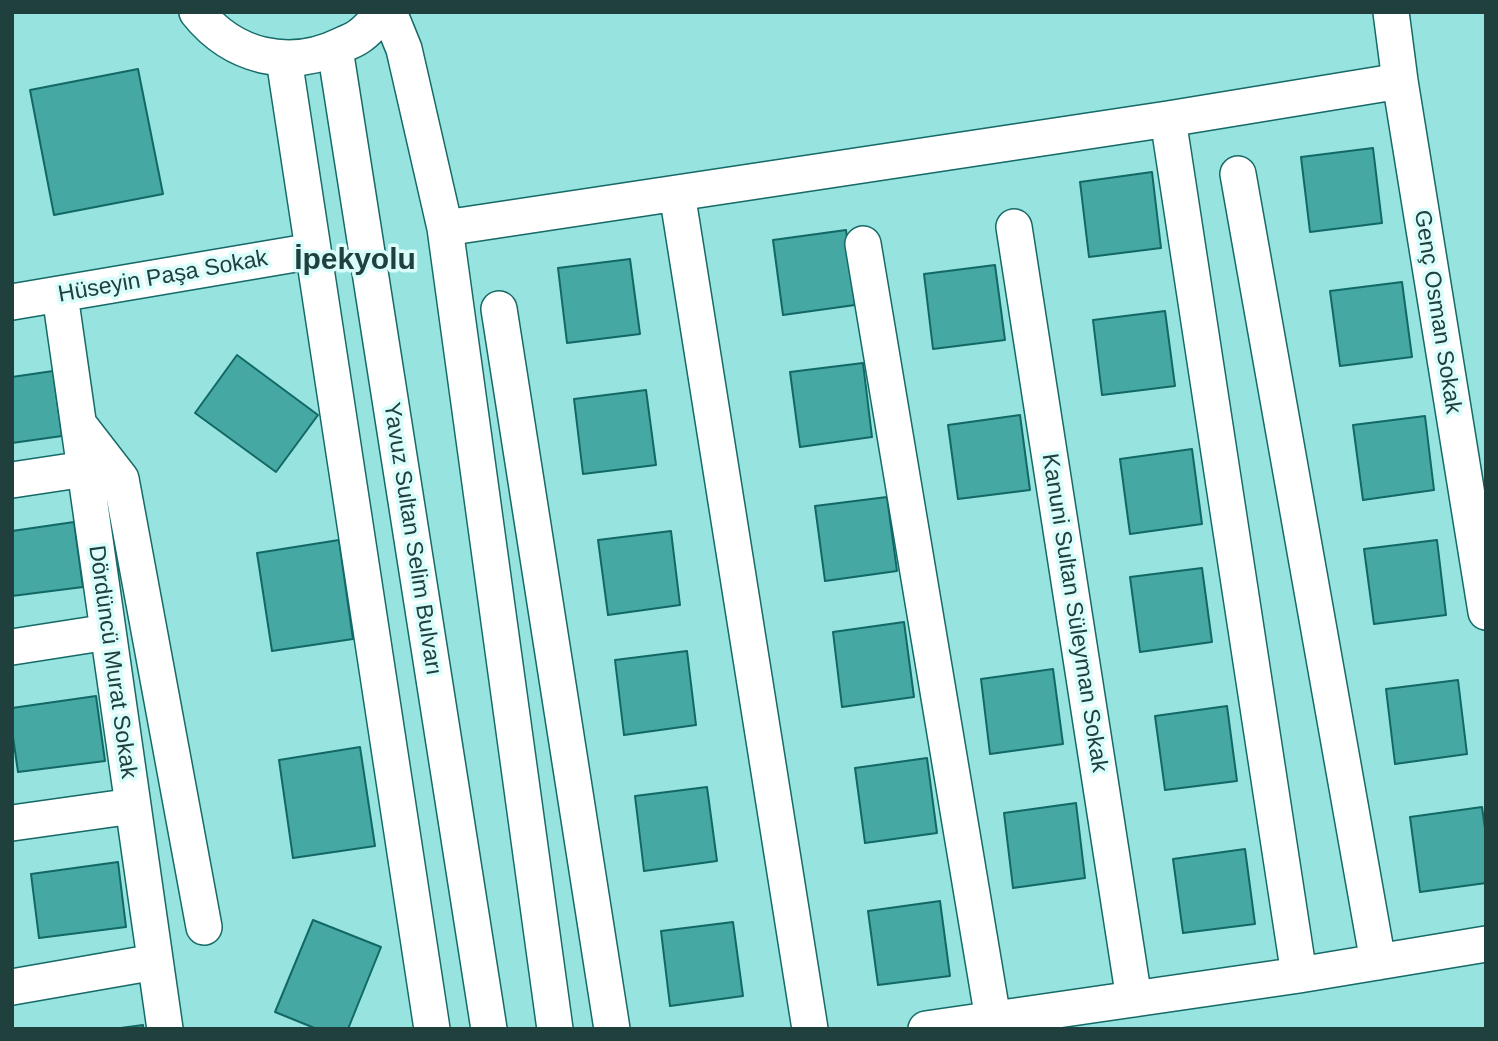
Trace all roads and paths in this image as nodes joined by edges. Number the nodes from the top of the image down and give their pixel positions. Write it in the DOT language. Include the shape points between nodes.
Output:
graph roads {
  1 [pos="197,12"];
  2 [pos="384,12"];
  3 [pos="389,12"];
  4 [pos="1391,12"];
  5 [pos="335,48"];
  6 [pos="284,59"];
  7 [pos="1400,81"];
  8 [pos="1168,119"];
  9 [pos="1238,174"];
  10 [pos="677,193"];
  11 [pos="1014,227"];
  12 [pos="445,228"];
  13 [pos="863,244"];
  14 [pos="313,251"];
  15 [pos="60,295"];
  16 [pos="12,302"];
  17 [pos="499,309"];
  18 [pos="78,423"];
  19 [pos="85,468"];
  20 [pos="12,480"];
  21 [pos="1486,612"];
  22 [pos="108,632"];
  23 [pos="12,647"];
  24 [pos="164,708"];
  25 [pos="119,710"];
  26 [pos="133,806"];
  27 [pos="12,823"];
  28 [pos="204,927"];
  29 [pos="1486,944"];
  30 [pos="155,962"];
  31 [pos="1378,962"];
  32 [pos="1299,975"];
  33 [pos="12,987"];
  34 [pos="1121,1010"];
  35 [pos="993,1019"];
  36 [pos="165,1029"];
  37 [pos="432,1029"];
  38 [pos="489,1029"];
  39 [pos="555,1029"];
  40 [pos="612,1029"];
  41 [pos="810,1029"];
  42 [pos="926,1029"];
  1 -- 6 [label="street" via="211,30 245,51"];
  2 -- 5 [label="street" via="359,37"];
  3 -- 12 [label="street" via="404,49"];
  4 -- 7 [label="street, Genç Osman Sokak"];
  5 -- 6 [label="street"];
  5 -- 38 [label="street, Yavuz Sultan Selim Bulvarı"];
  6 -- 14 [label="street"];
  7 -- 8 [label="street"];
  7 -- 21 [label="street, Genç Osman Sokak"];
  8 -- 10 [label="street"];
  8 -- 32 [label="street"];
  9 -- 31 [label="street"];
  10 -- 12 [label="street"];
  10 -- 41 [label="street"];
  11 -- 34 [label="street, Kanuni Sultan Süleyman Sokak"];
  12 -- 39 [label="street"];
  13 -- 35 [label="street"];
  14 -- 15 [label="street, Hüseyin Paşa Sokak"];
  14 -- 37 [label="street"];
  15 -- 16 [label="street, Hüseyin Paşa Sokak"];
  15 -- 18 [label="street, Dördüncü Murat Sokak"];
  17 -- 40 [label="street"];
  18 -- 19 [label="street, Dördüncü Murat Sokak"];
  18 -- 24 [label="street" via="121,479"];
  19 -- 20 [label="street"];
  19 -- 22 [label="street, Dördüncü Murat Sokak"];
  22 -- 23 [label="street"];
  22 -- 25 [label="street, Dördüncü Murat Sokak"];
  24 -- 25 [label="street"];
  24 -- 28 [label="street"];
  25 -- 26 [label="street, Dördüncü Murat Sokak"];
  26 -- 27 [label="street"];
  26 -- 30 [label="street, Dördüncü Murat Sokak"];
  29 -- 31 [label="street"];
  30 -- 33 [label="street"];
  30 -- 36 [label="street, Dördüncü Murat Sokak"];
  31 -- 32 [label="street"];
  32 -- 34 [label="street"];
  34 -- 35 [label="street"];
  35 -- 42 [label="street"];
}
